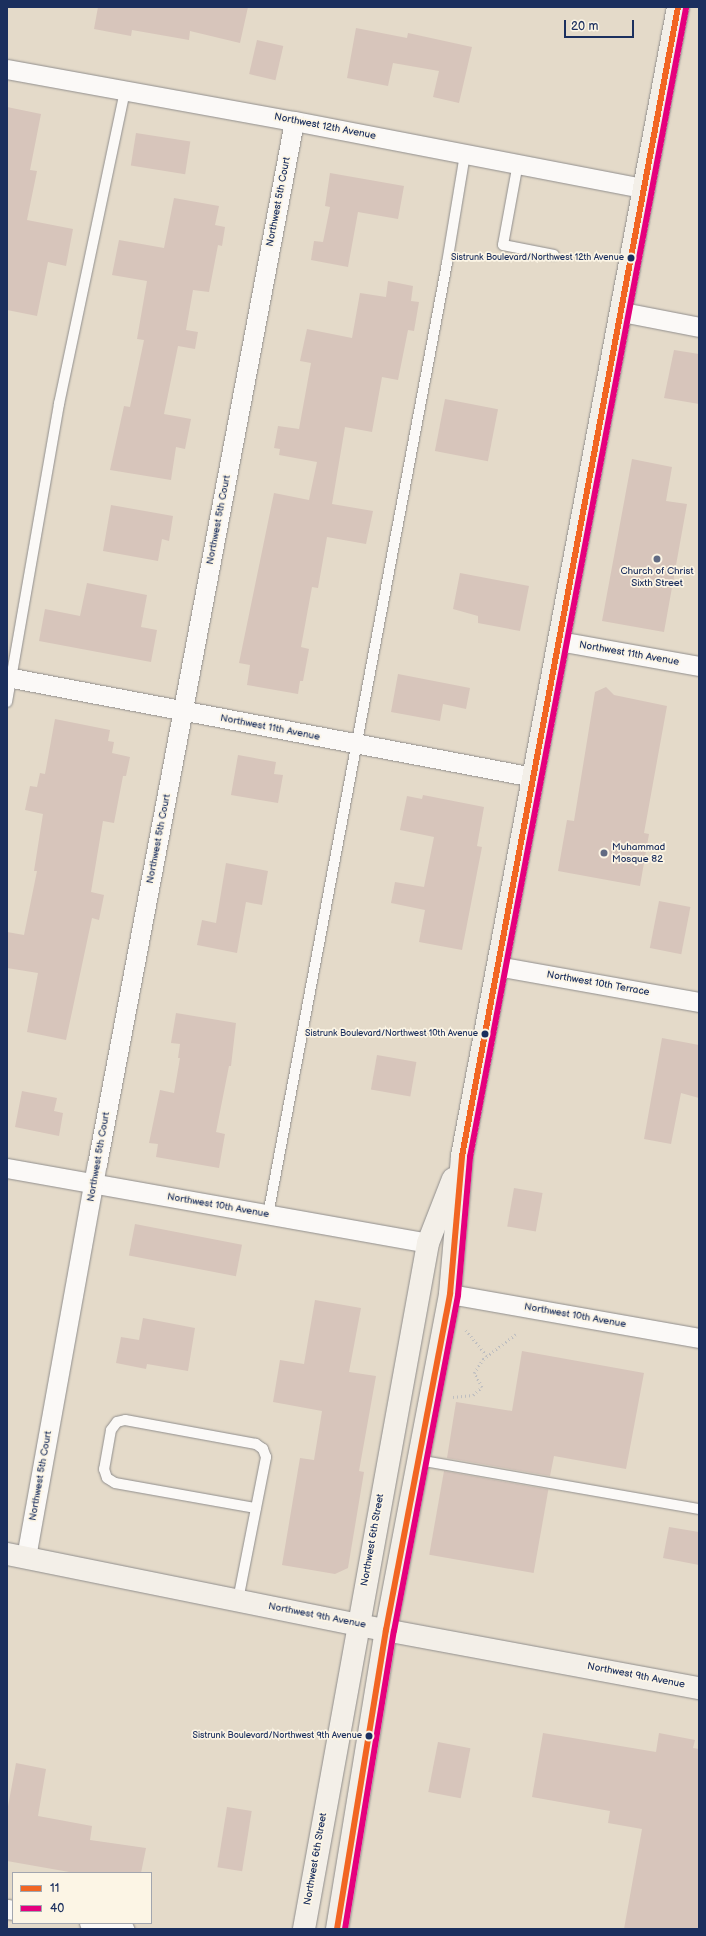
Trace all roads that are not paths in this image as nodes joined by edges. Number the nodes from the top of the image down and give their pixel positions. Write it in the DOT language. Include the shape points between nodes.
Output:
graph roads {
  1 [pos="678,7"];
  2 [pos="7,69"];
  3 [pos="125,90"];
  4 [pos="294,121"];
  5 [pos="464,154"];
  6 [pos="518,163"];
  7 [pos="643,188"];
  8 [pos="554,255"];
  9 [pos="622,312"];
  10 [pos="699,327"];
  11 [pos="559,641"];
  12 [pos="699,666"];
  13 [pos="9,677"];
  14 [pos="7,702"];
  15 [pos="183,710"];
  16 [pos="355,745"];
  17 [pos="533,777"];
  18 [pos="497,966"];
  19 [pos="699,1002"];
  20 [pos="462,1156"];
  21 [pos="7,1168"];
  22 [pos="94,1184"];
  23 [pos="268,1215"];
  24 [pos="428,1243"];
  25 [pos="450,1294"];
  26 [pos="699,1338"];
  27 [pos="418,1460"];
  28 [pos="256,1508"];
  29 [pos="699,1508"];
  30 [pos="17,1555"];
  31 [pos="238,1600"];
  32 [pos="358,1625"];
  33 [pos="386,1630"];
  34 [pos="699,1688"];
  35 [pos="95,1924"];
  36 [pos="124,1929"];
  37 [pos="304,1929"];
  38 [pos="338,1929"];
  1 -- 7 [label="street, Northwest 6th Street"];
  2 -- 3 [label="street, Northwest 12th Avenue"];
  3 -- 4 [label="street, Northwest 12th Avenue"];
  3 -- 13 [label="lane" via="59,404"];
  4 -- 5 [label="street, Northwest 12th Avenue"];
  4 -- 15 [label="street, Northwest 5th Court"];
  5 -- 6 [label="street, Northwest 12th Avenue"];
  5 -- 16 [label="lane" via="447,263"];
  6 -- 7 [label="street, Northwest 12th Avenue"];
  6 -- 8 [label="lane" via="503,245"];
  7 -- 9 [label="street, Northwest 6th Street"];
  9 -- 10 [label="street"];
  9 -- 11 [label="street, Northwest 6th Street"];
  11 -- 12 [label="street, Northwest 11th Avenue"];
  11 -- 17 [label="street, Northwest 6th Street"];
  13 -- 14 [label="lane"];
  13 -- 15 [label="street, Northwest 11th Avenue"];
  15 -- 16 [label="street, Northwest 11th Avenue"];
  15 -- 22 [label="street, Northwest 5th Court"];
  16 -- 17 [label="street, Northwest 11th Avenue"];
  16 -- 23 [label="lane"];
  17 -- 18 [label="street, Northwest 6th Street"];
  18 -- 19 [label="street, Northwest 10th Terrace"];
  18 -- 20 [label="street, Northwest 6th Street"];
  20 -- 24 [label="street, Northwest 6th Street"];
  20 -- 25 [label="street, Northwest 6th Street"];
  21 -- 22 [label="street, Northwest 10th Avenue"];
  22 -- 23 [label="street, Northwest 10th Avenue"];
  22 -- 30 [label="street, Northwest 5th Court"];
  23 -- 24 [label="street, Northwest 10th Avenue"];
  24 -- 32 [label="street, Northwest 6th Street"];
  25 -- 26 [label="street, Northwest 10th Avenue"];
  25 -- 27 [label="street, Northwest 6th Street"];
  27 -- 29 [label="lane"];
  27 -- 33 [label="street, Northwest 6th Street"];
  28 -- 28 [label="lane" via="266,1457 263,1449 256,1444 125,1420 117,1422 111,1430 104,1469 107,1478 115,1483"];
  28 -- 31 [label="lane"];
  30 -- 31 [label="street, Northwest 9th Avenue"];
  31 -- 32 [label="street, Northwest 9th Avenue"];
  32 -- 33 [label="street, Northwest 9th Avenue"];
  32 -- 37 [label="street, Northwest 6th Street"];
  33 -- 34 [label="street, Northwest 9th Avenue"];
  33 -- 38 [label="street, Northwest 6th Street"];
  35 -- 36 [label="street"];
}
